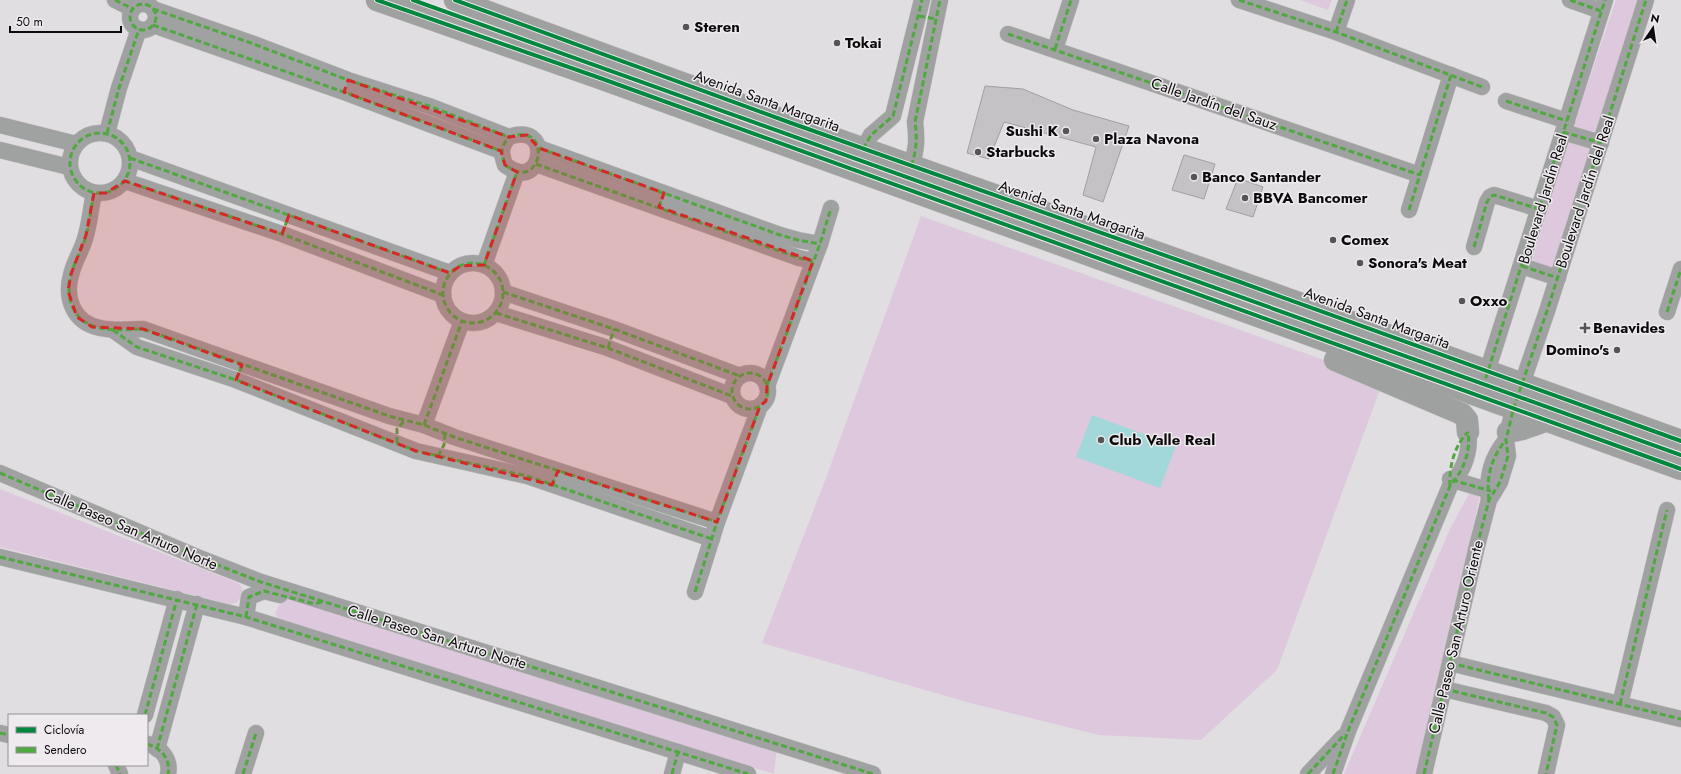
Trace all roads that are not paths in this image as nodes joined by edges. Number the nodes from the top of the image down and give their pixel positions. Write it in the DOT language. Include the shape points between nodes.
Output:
graph roads {
  1 [pos="115,0"];
  2 [pos="377,0"];
  3 [pos="455,0"];
  4 [pos="922,0"];
  5 [pos="940,0"];
  6 [pos="1071,0"];
  7 [pos="1239,0"];
  8 [pos="1346,0"];
  9 [pos="1570,0"];
  10 [pos="1646,0"];
  11 [pos="1603,6"];
  12 [pos="133,9"];
  13 [pos="919,16"];
  14 [pos="936,19"];
  15 [pos="149,21"];
  16 [pos="1336,32"];
  17 [pos="1008,34"];
  18 [pos="1054,49"];
  19 [pos="1451,75"];
  20 [pos="346,86"];
  21 [pos="1482,87"];
  22 [pos="1506,101"];
  23 [pos="698,113"];
  24 [pos="791,123"];
  25 [pos="0,125"];
  26 [pos="1565,126"];
  27 [pos="107,133"];
  28 [pos="510,137"];
  29 [pos="1601,143"];
  30 [pos="76,144"];
  31 [pos="539,148"];
  32 [pos="863,149"];
  33 [pos="0,150"];
  34 [pos="501,151"];
  35 [pos="130,158"];
  36 [pos="820,158"];
  37 [pos="536,164"];
  38 [pos="911,166"];
  39 [pos="69,167"];
  40 [pos="517,172"];
  41 [pos="1420,175"];
  42 [pos="125,181"];
  43 [pos="94,193"];
  44 [pos="661,200"];
  45 [pos="831,208"];
  46 [pos="1539,209"];
  47 [pos="1409,210"];
  48 [pos="289,215"];
  49 [pos="282,234"];
  50 [pos="820,244"];
  51 [pos="1474,247"];
  52 [pos="813,261"];
  53 [pos="484,265"];
  54 [pos="1522,266"];
  55 [pos="1681,269"];
  56 [pos="450,273"];
  57 [pos="1558,278"];
  58 [pos="1678,286"];
  59 [pos="503,292"];
  60 [pos="443,295"];
  61 [pos="1316,309"];
  62 [pos="1245,312"];
  63 [pos="1667,312"];
  64 [pos="496,313"];
  65 [pos="1268,320"];
  66 [pos="462,321"];
  67 [pos="614,329"];
  68 [pos="113,330"];
  69 [pos="608,348"];
  70 [pos="242,364"];
  71 [pos="1488,371"];
  72 [pos="740,376"];
  73 [pos="236,380"];
  74 [pos="1524,384"];
  75 [pos="767,386"];
  76 [pos="732,396"];
  77 [pos="1479,397"];
  78 [pos="760,406"];
  79 [pos="1513,410"];
  80 [pos="405,420"];
  81 [pos="1545,420"];
  82 [pos="424,425"];
  83 [pos="1468,432"];
  84 [pos="445,433"];
  85 [pos="1507,436"];
  86 [pos="1681,441"];
  87 [pos="397,443"];
  88 [pos="438,456"];
  89 [pos="1681,469"];
  90 [pos="3,475"];
  91 [pos="555,478"];
  92 [pos="1452,482"];
  93 [pos="1490,494"];
  94 [pos="1667,510"];
  95 [pos="717,522"];
  96 [pos="712,539"];
  97 [pos="0,557"];
  98 [pos="695,592"];
  99 [pos="177,599"];
  100 [pos="324,601"];
  101 [pos="197,604"];
  102 [pos="246,617"];
  103 [pos="1450,663"];
  104 [pos="1444,689"];
  105 [pos="1620,704"];
  106 [pos="145,714"];
  107 [pos="1681,719"];
  108 [pos="1348,731"];
  109 [pos="256,733"];
  110 [pos="152,747"];
  111 [pos="678,752"];
  112 [pos="728,771"];
  113 [pos="855,772"];
  114 [pos="168,774"];
  115 [pos="243,774"];
  116 [pos="672,774"];
  117 [pos="748,774"];
  118 [pos="873,774"];
  119 [pos="1308,774"];
  120 [pos="1333,774"];
  121 [pos="1424,774"];
  122 [pos="1546,774"];
  1 -- 12 [label="street"];
  2 -- 23 [label="main road"];
  3 -- 24 [label="main road, Avenida Santa Margarita"];
  4 -- 13 [label="street"];
  5 -- 14 [label="street"];
  6 -- 18 [label="street"];
  7 -- 16 [label="street"];
  8 -- 16 [label="street"];
  9 -- 11 [label="street"];
  10 -- 29 [label="street, Boulevard Jardín del Real"];
  11 -- 26 [label="street, Boulevard Jardín Real"];
  12 -- 15 [label="street" via="143,4"];
  12 -- 15 [label="street" via="130,20"];
  13 -- 14 [label="street"];
  13 -- 32 [label="street" via="893,116 871,135"];
  14 -- 38 [label="street" via="915,122 916,153"];
  15 -- 20 [label="street"];
  15 -- 27 [label="street" via="119,88"];
  16 -- 19 [label="street"];
  17 -- 18 [label="street, Calle Jardín del Sauz"];
  18 -- 41 [label="street, Calle Jardín del Sauz"];
  19 -- 21 [label="street"];
  19 -- 41 [label="street"];
  20 -- 28 [label="street" via="429,106"];
  20 -- 34 [label="street"];
  22 -- 26 [label="street"];
  23 -- 24 [label="main road" via="704,101 710,101 770,122"];
  23 -- 36 [label="main road"];
  24 -- 32 [label="main road, Avenida Santa Margarita"];
  25 -- 30 [label="street"];
  26 -- 29 [label="street"];
  26 -- 46 [label="street, Boulevard Jardín Real"];
  27 -- 30 [label="street" via="85,136"];
  27 -- 35 [label="street" via="118,138 126,147"];
  28 -- 31 [label="street" via="518,134 527,135 535,140"];
  28 -- 34 [label="street"];
  29 -- 57 [label="street, Boulevard Jardín del Real"];
  30 -- 39 [label="street" via="70,155"];
  31 -- 37 [label="street" via="540,154"];
  31 -- 44 [label="street"];
  32 -- 38 [label="main road, Avenida Santa Margarita"];
  33 -- 39 [label="street"];
  34 -- 40 [label="street" via="505,165"];
  35 -- 42 [label="street" via="130,170"];
  35 -- 48 [label="street"];
  36 -- 38 [label="main road" via="893,177 907,172"];
  36 -- 62 [label="main road"];
  37 -- 40 [label="street" via="528,171"];
  37 -- 44 [label="street"];
  38 -- 61 [label="main road, Avenida Santa Margarita"];
  39 -- 43 [label="street" via="74,179 82,188"];
  40 -- 53 [label="street"];
  41 -- 47 [label="street"];
  42 -- 43 [label="street" via="117,189 106,193"];
  42 -- 49 [label="street"];
  43 -- 68 [label="street" via="86,236 71,274 68,291 77,317 92,326"];
  44 -- 50 [label="street" via="798,240"];
  44 -- 52 [label="street" via="799,258"];
  45 -- 50 [label="street"];
  46 -- 51 [label="street" via="1494,195 1490,197"];
  46 -- 54 [label="street, Boulevard Jardín Real"];
  48 -- 49 [label="street"];
  48 -- 56 [label="street"];
  49 -- 60 [label="street"];
  50 -- 52 [label="street"];
  52 -- 75 [label="street"];
  53 -- 56 [label="street" via="471,263 460,266"];
  53 -- 59 [label="street" via="494,271"];
  54 -- 57 [label="street"];
  54 -- 71 [label="street, Boulevard Jardín Real"];
  55 -- 58 [label="street"];
  56 -- 60 [label="street" via="444,284"];
  57 -- 74 [label="street, Boulevard Jardín del Real"];
  58 -- 63 [label="street"];
  59 -- 64 [label="street" via="502,303"];
  59 -- 67 [label="street"];
  60 -- 66 [label="street" via="446,306"];
  61 -- 62 [label="main road" via="1303,310 1257,298 1251,300"];
  61 -- 71 [label="main road, Avenida Santa Margarita"];
  62 -- 65 [label="main road"];
  64 -- 66 [label="street" via="480,322"];
  64 -- 69 [label="street"];
  65 -- 77 [label="main road"];
  65 -- 83 [label="main road" via="1291,341 1462,414 1467,420"];
  66 -- 82 [label="street"];
  67 -- 69 [label="street"];
  67 -- 72 [label="street"];
  68 -- 70 [label="street" via="143,329"];
  68 -- 73 [label="street" via="137,347"];
  69 -- 76 [label="street"];
  70 -- 73 [label="street"];
  70 -- 80 [label="street"];
  71 -- 74 [label="main road, Avenida Santa Margarita"];
  71 -- 77 [label="street, Boulevard Jardín Real"];
  72 -- 75 [label="street" via="756,374"];
  72 -- 76 [label="street" via="733,384"];
  73 -- 87 [label="street"];
  74 -- 79 [label="street, Calle Paseo San Arturo Oriente"];
  74 -- 86 [label="main road, Avenida Santa Margarita"];
  75 -- 78 [label="street" via="766,401"];
  76 -- 78 [label="street" via="743,408 752,410"];
  77 -- 79 [label="main road"];
  78 -- 95 [label="street"];
  79 -- 81 [label="main road"];
  79 -- 85 [label="street, Calle Paseo San Arturo Oriente"];
  80 -- 82 [label="street"];
  80 -- 87 [label="street" via="397,429"];
  81 -- 85 [label="main road"];
  81 -- 89 [label="main road"];
  82 -- 84 [label="street"];
  83 -- 92 [label="street" via="1470,445 1460,474"];
  84 -- 88 [label="street" via="444,445"];
  84 -- 91 [label="street"];
  85 -- 93 [label="street, Calle Paseo San Arturo Oriente" via="1508,456 1500,482"];
  87 -- 88 [label="street"];
  88 -- 91 [label="street" via="527,476"];
  90 -- 100 [label="street, Calle Paseo San Arturo Norte" via="202,560 261,582"];
  91 -- 95 [label="street"];
  91 -- 96 [label="street"];
  92 -- 93 [label="street"];
  92 -- 108 [label="street"];
  93 -- 103 [label="street, Calle Paseo San Arturo Oriente"];
  94 -- 105 [label="street"];
  95 -- 96 [label="street"];
  96 -- 98 [label="street"];
  97 -- 99 [label="street"];
  99 -- 101 [label="street"];
  99 -- 106 [label="street"];
  100 -- 102 [label="street" via="315,604 264,590 249,597"];
  100 -- 113 [label="street, Calle Paseo San Arturo Norte"];
  101 -- 102 [label="street"];
  101 -- 110 [label="street"];
  102 -- 111 [label="street"];
  103 -- 104 [label="street, Calle Paseo San Arturo Oriente"];
  103 -- 105 [label="street"];
  104 -- 121 [label="street, Calle Paseo San Arturo Oriente"];
  104 -- 122 [label="street" via="1546,713 1553,718 1557,725"];
  105 -- 107 [label="street"];
  108 -- 119 [label="street"];
  108 -- 120 [label="street"];
  109 -- 115 [label="street"];
  110 -- 114 [label="street" via="168,760"];
  111 -- 112 [label="street"];
  111 -- 116 [label="street"];
  112 -- 117 [label="street"];
  113 -- 118 [label="street, Calle Paseo San Arturo Norte"];
}
